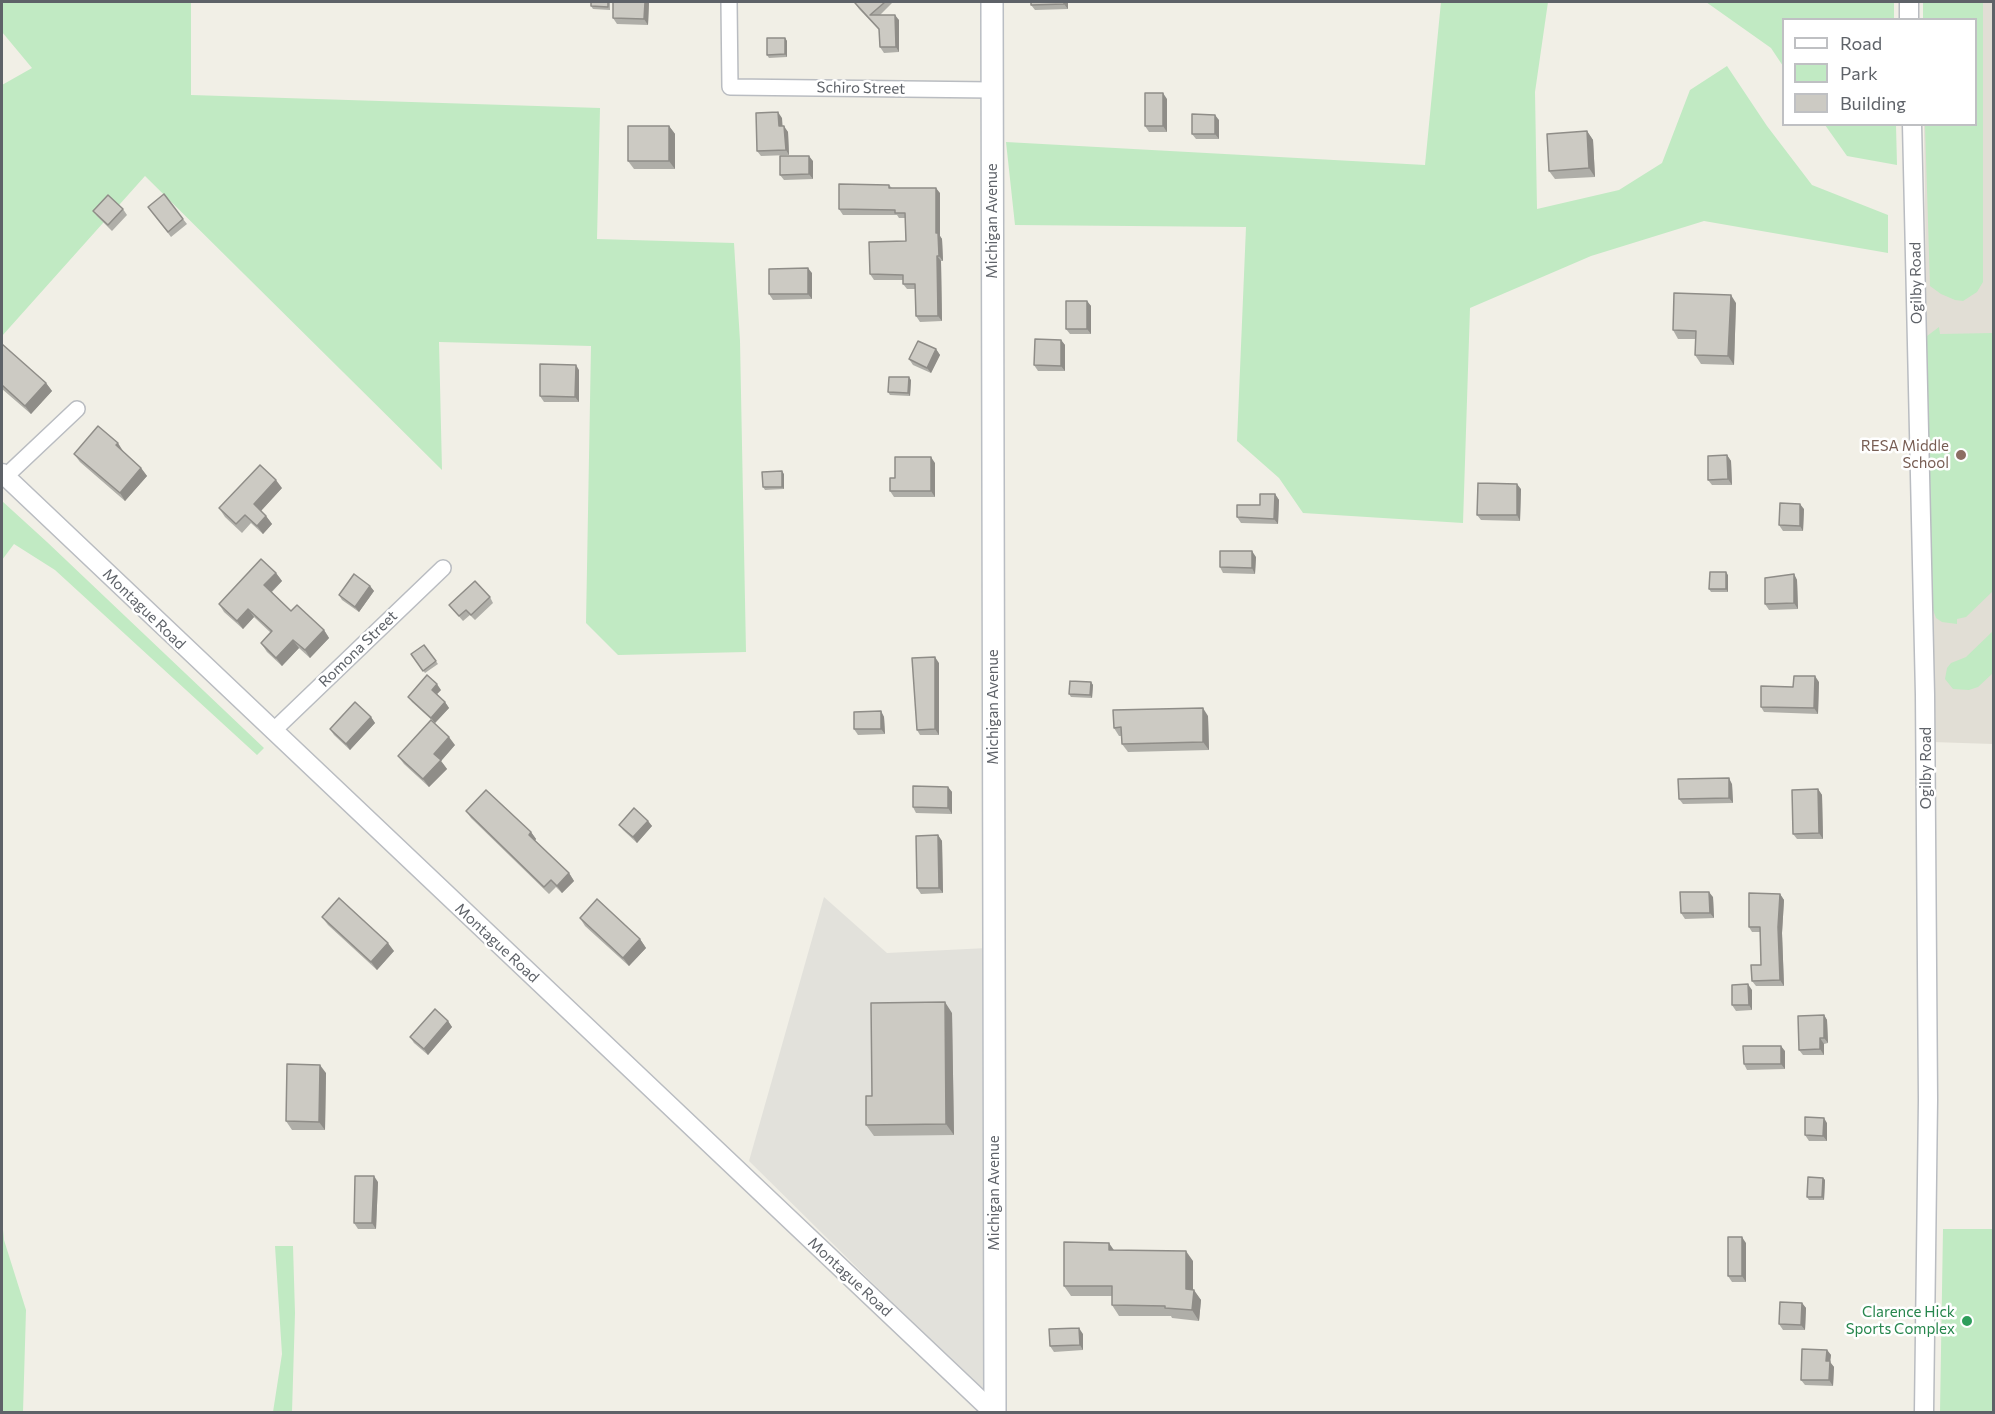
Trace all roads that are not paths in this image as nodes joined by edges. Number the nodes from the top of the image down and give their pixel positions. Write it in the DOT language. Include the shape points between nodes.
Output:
graph roads {
  1 [pos="729,2"];
  2 [pos="992,2"];
  3 [pos="1909,2"];
  4 [pos="1909,18"];
  5 [pos="992,90"];
  6 [pos="1912,126"];
  7 [pos="77,409"];
  8 [pos="4,474"];
  9 [pos="443,568"];
  10 [pos="273,731"];
  11 [pos="994,1413"];
  12 [pos="1924,1413"];
  1 -- 5 [label="street, Schiro Street" via="730,87"];
  2 -- 5 [label="main road, Michigan Avenue"];
  3 -- 4 [label="street"];
  5 -- 11 [label="main road, Michigan Avenue"];
  6 -- 12 [label="street, Ogilby Road" via="1925,695 1928,1100"];
  7 -- 8 [label="street"];
  8 -- 10 [label="street, Montague Road"];
  9 -- 10 [label="street, Romona Street"];
  10 -- 11 [label="street, Montague Road"];
}
